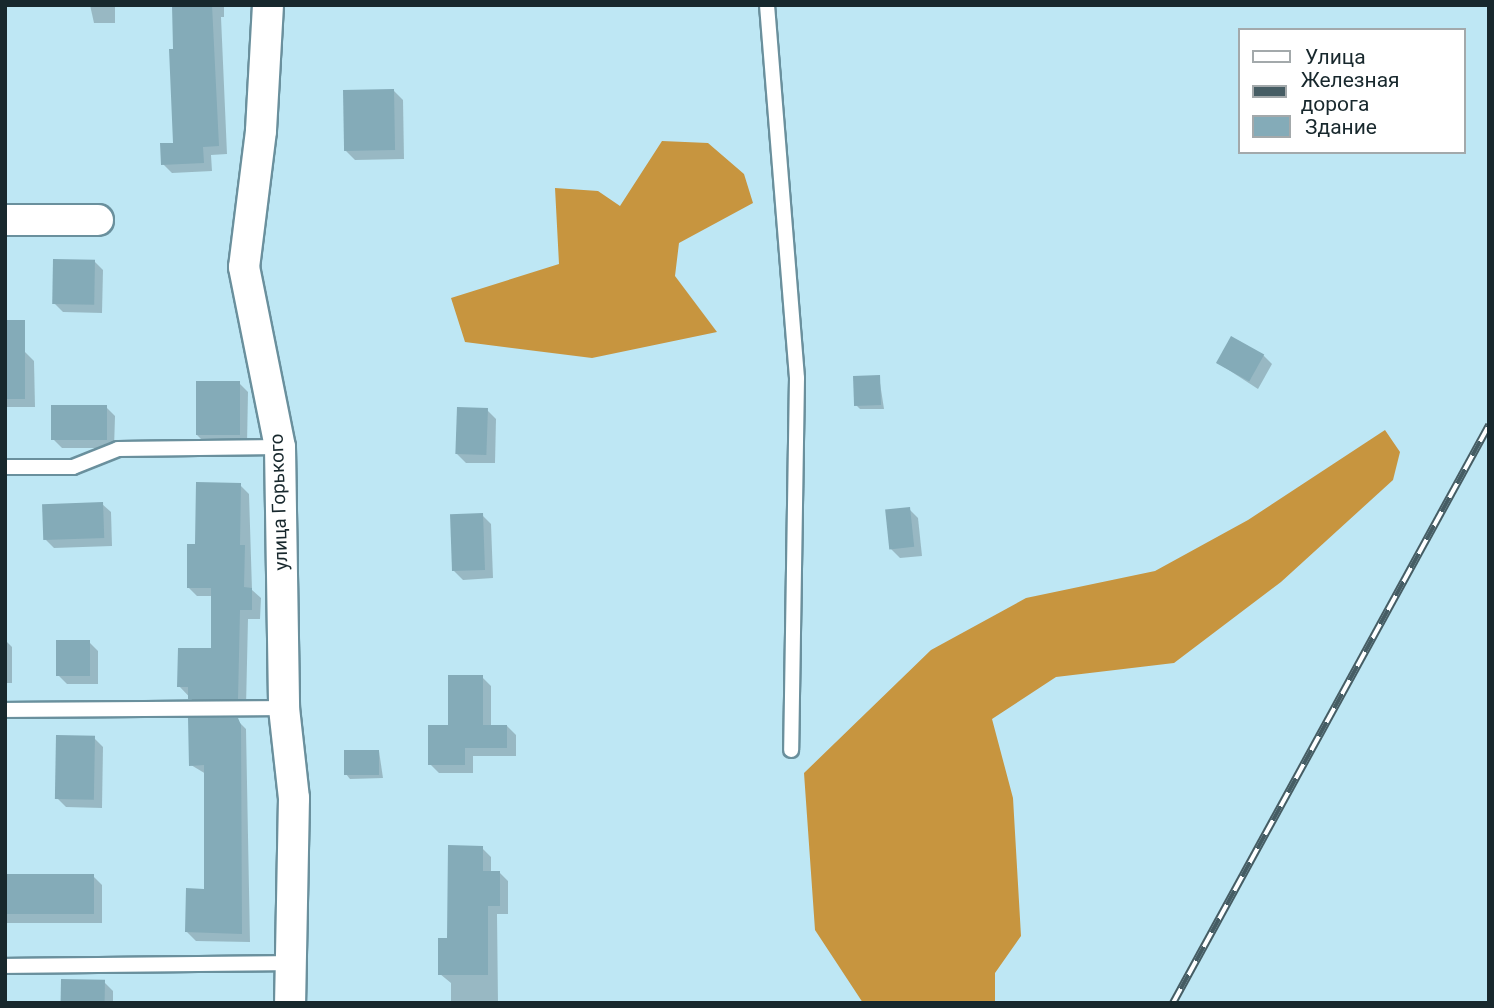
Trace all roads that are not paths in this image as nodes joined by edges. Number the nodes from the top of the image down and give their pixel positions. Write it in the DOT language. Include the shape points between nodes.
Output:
graph roads {
  1 [pos="268,5"];
  2 [pos="767,5"];
  3 [pos="5,219"];
  4 [pos="98,220"];
  5 [pos="280,447"];
  6 [pos="5,467"];
  7 [pos="284,708"];
  8 [pos="5,710"];
  9 [pos="791,750"];
  10 [pos="292,963"];
  11 [pos="5,966"];
  12 [pos="290,1003"];
  1 -- 5 [label="street, улица Горького" via="261,131 244,267"];
  2 -- 9 [label="lane" via="797,377"];
  3 -- 4 [label="street"];
  5 -- 6 [label="lane" via="118,449 73,467"];
  5 -- 7 [label="street, улица Горького"];
  7 -- 8 [label="lane"];
  7 -- 10 [label="street, улица Горького" via="294,798"];
  10 -- 11 [label="lane"];
  10 -- 12 [label="street, улица Горького"];
}
